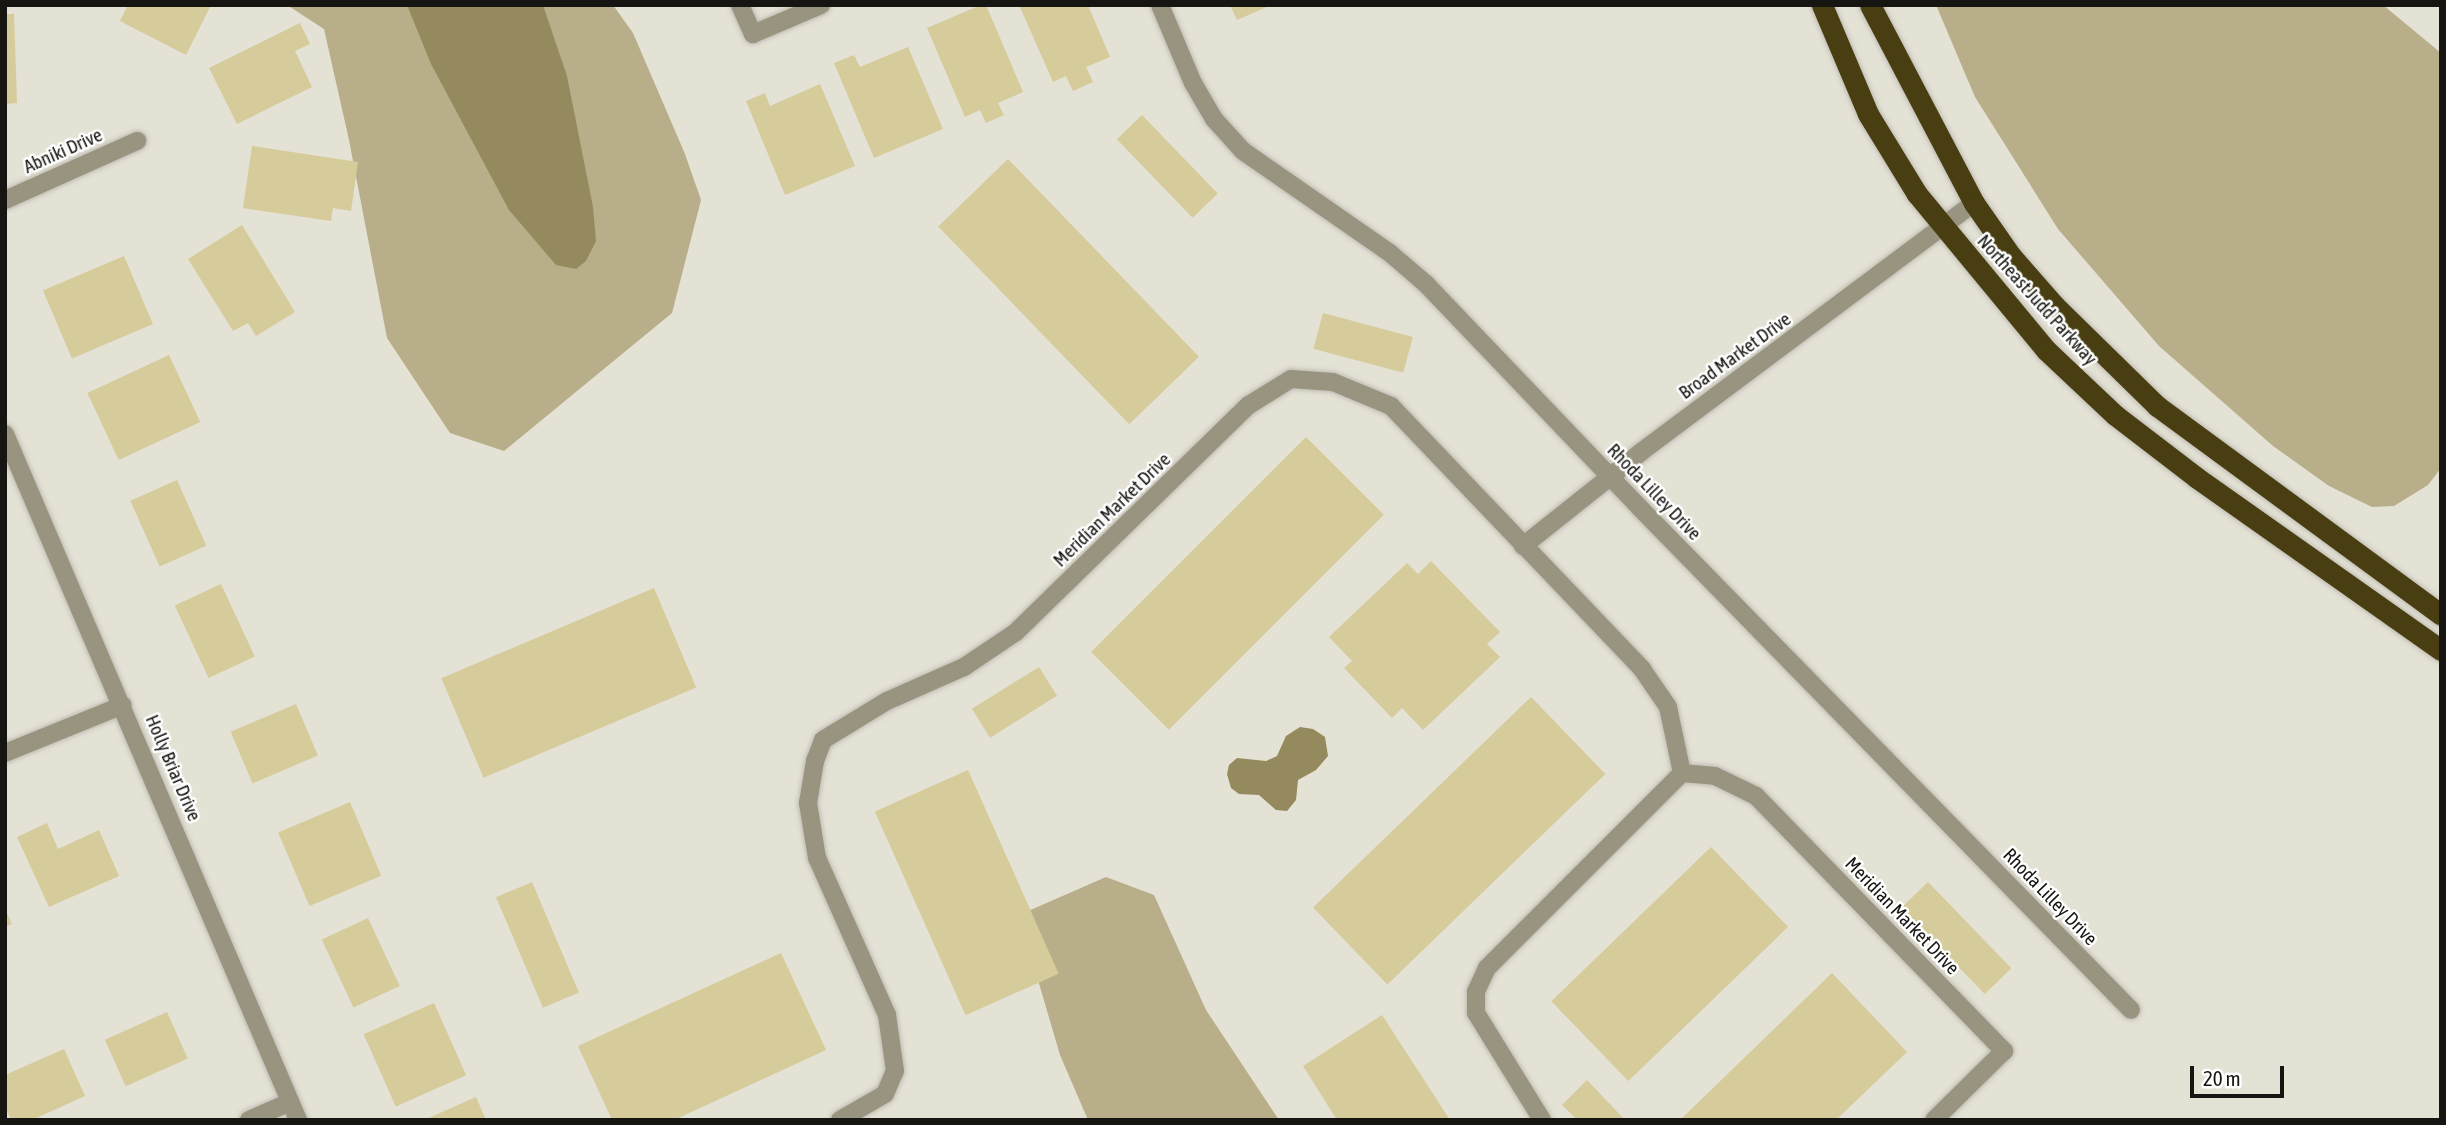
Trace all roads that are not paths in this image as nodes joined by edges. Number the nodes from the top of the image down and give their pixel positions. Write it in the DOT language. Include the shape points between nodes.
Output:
graph roads {
  1 [pos="740,5"];
  2 [pos="821,5"];
  3 [pos="1160,5"];
  4 [pos="1822,5"];
  5 [pos="1870,5"];
  6 [pos="137,141"];
  7 [pos="5,200"];
  8 [pos="1975,204"];
  9 [pos="1942,227"];
  10 [pos="5,434"];
  11 [pos="1611,477"];
  12 [pos="1523,547"];
  13 [pos="2441,615"];
  14 [pos="2441,650"];
  15 [pos="123,705"];
  16 [pos="5,754"];
  17 [pos="1682,774"];
  18 [pos="2131,1010"];
  19 [pos="290,1102"];
  20 [pos="249,1120"];
  21 [pos="298,1120"];
  22 [pos="840,1120"];
  23 [pos="1542,1120"];
  24 [pos="1934,1120"];
  1 -- 2 [label="street" via="752,34"];
  3 -- 11 [label="street, Rhoda Lilley Drive" via="1193,83 1243,151 1391,254 1426,284"];
  4 -- 9 [label="highway, Northeast Judd Parkway" via="1868,114"];
  5 -- 8 [label="highway, Northeast Judd Parkway"];
  6 -- 7 [label="street, Abniki Drive"];
  8 -- 9 [label="street, Broad Market Drive"];
  8 -- 13 [label="highway, Northeast Judd Parkway" via="2011,256 2055,306 2157,405"];
  9 -- 11 [label="street, Broad Market Drive"];
  9 -- 14 [label="highway, Northeast Judd Parkway" via="2046,349 2115,415"];
  10 -- 15 [label="street, Holly Briar Drive"];
  11 -- 12 [label="street, Broad Market Drive"];
  11 -- 18 [label="street, Rhoda Lilley Drive"];
  12 -- 17 [label="street, Meridian Market Drive" via="1642,669 1668,707"];
  12 -- 22 [label="street, Meridian Market Drive" via="1391,406 1333,382 1291,379 1249,405 1016,632 964,667 887,701 823,740 808,803 817,858 887,1015 895,1071 885,1094"];
  15 -- 16 [label="street"];
  15 -- 19 [label="street, Holly Briar Drive"];
  17 -- 23 [label="street" via="1487,968 1476,992 1476,1013"];
  17 -- 24 [label="street, Meridian Market Drive" via="1715,776 1756,796 2004,1051"];
  19 -- 20 [label="street"];
  19 -- 21 [label="street, Holly Briar Drive"];
}
